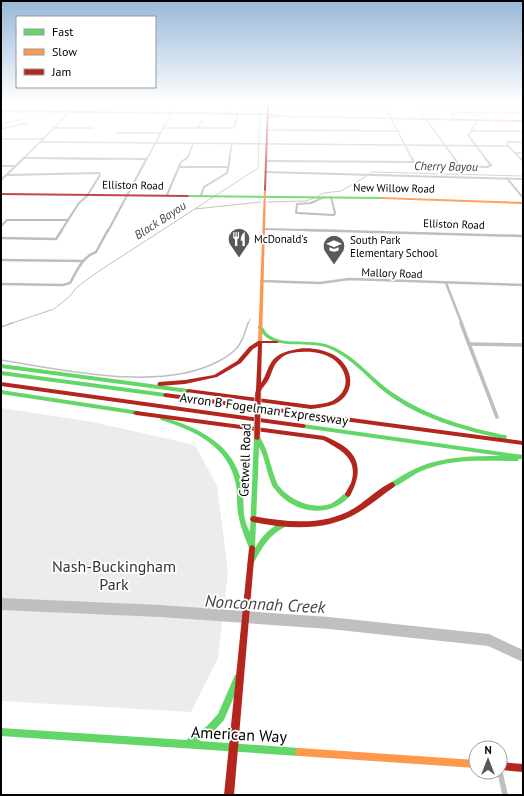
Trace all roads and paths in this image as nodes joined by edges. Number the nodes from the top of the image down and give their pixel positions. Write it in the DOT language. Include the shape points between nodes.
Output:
graph roads {
  1 [pos="43,139"];
  2 [pos="156,139"];
  3 [pos="265,139"];
  4 [pos="403,139"];
  5 [pos="439,139"];
  6 [pos="471,139"];
  7 [pos="40,142"];
  8 [pos="523,142"];
  9 [pos="154,143"];
  10 [pos="193,144"];
  11 [pos="232,144"];
  12 [pos="264,144"];
  13 [pos="407,146"];
  14 [pos="444,146"];
  15 [pos="476,146"];
  16 [pos="508,146"];
  17 [pos="515,153"];
  18 [pos="523,153"];
  19 [pos="23,158"];
  20 [pos="146,159"];
  21 [pos="266,161"];
  22 [pos="523,161"];
  23 [pos="1,166"];
  24 [pos="15,166"];
  25 [pos="179,167"];
  26 [pos="228,167"];
  27 [pos="265,172"];
  28 [pos="7,175"];
  29 [pos="507,178"];
  30 [pos="523,179"];
  31 [pos="1,180"];
  32 [pos="1,194"];
  33 [pos="88,194"];
  34 [pos="127,194"];
  35 [pos="167,195"];
  36 [pos="201,195"];
  37 [pos="324,197"];
  38 [pos="331,197"];
  39 [pos="523,198"];
  40 [pos="265,200"];
  41 [pos="523,203"];
  42 [pos="68,220"];
  43 [pos="1,226"];
  44 [pos="264,229"];
  45 [pos="523,236"];
  46 [pos="1,238"];
  47 [pos="1,260"];
  48 [pos="83,261"];
  49 [pos="261,281"];
  50 [pos="446,283"];
  51 [pos="1,284"];
  52 [pos="523,285"];
  53 [pos="260,327"];
  54 [pos="260,342"];
  55 [pos="293,342"];
  56 [pos="469,344"];
  57 [pos="523,345"];
  58 [pos="1,366"];
  59 [pos="1,373"];
  60 [pos="108,380"];
  61 [pos="1,384"];
  62 [pos="1,392"];
  63 [pos="258,392"];
  64 [pos="136,412"];
  65 [pos="497,417"];
  66 [pos="257,437"];
  67 [pos="523,442"];
  68 [pos="523,458"];
  69 [pos="253,519"];
  70 [pos="287,524"];
  71 [pos="252,546"];
  72 [pos="250,564"];
  73 [pos="241,672"];
  74 [pos="1,732"];
  75 [pos="186,744"];
  76 [pos="234,748"];
  77 [pos="468,763"];
  78 [pos="508,767"];
  79 [pos="523,768"];
  80 [pos="502,780"];
  81 [pos="229,795"];
  82 [pos="505,795"];
  1 -- 7 [label="street"];
  2 -- 9 [label="street"];
  3 -- 12 [label="main road, Getwell Road"];
  4 -- 13 [label="street"];
  5 -- 14 [label="street"];
  6 -- 15 [label="street"];
  7 -- 9 [label="street"];
  7 -- 19 [label="street"];
  8 -- 16 [label="street" via="507,142"];
  9 -- 10 [label="street"];
  9 -- 20 [label="street"];
  10 -- 11 [label="street"];
  10 -- 25 [label="street" via="188,157"];
  11 -- 12 [label="street"];
  11 -- 26 [label="street"];
  12 -- 13 [label="street"];
  12 -- 21 [label="main road, Getwell Road"];
  13 -- 14 [label="street"];
  13 -- 21 [label="street" via="414,162"];
  14 -- 15 [label="street"];
  14 -- 15 [label="street" via="460,166 490,167"];
  15 -- 16 [label="street"];
  16 -- 17 [label="street"];
  17 -- 18 [label="street"];
  17 -- 22 [label="street"];
  19 -- 20 [label="street"];
  19 -- 24 [label="street"];
  20 -- 34 [label="street"];
  21 -- 27 [label="main road, Getwell Road"];
  23 -- 24 [label="street"];
  24 -- 28 [label="street"];
  25 -- 26 [label="street"];
  25 -- 35 [label="street"];
  26 -- 36 [label="street" via="227,173 204,188"];
  27 -- 29 [label="street"];
  27 -- 40 [label="main road, Getwell Road"];
  28 -- 31 [label="street"];
  28 -- 33 [label="street" via="99,173"];
  29 -- 30 [label="street"];
  29 -- 39 [label="street"];
  32 -- 33 [label="main road, Elliston Road"];
  33 -- 34 [label="main road, Elliston Road"];
  33 -- 42 [label="street"];
  34 -- 35 [label="main road, Elliston Road"];
  34 -- 48 [label="street" via="96,252"];
  35 -- 36 [label="main road, Elliston Road"];
  36 -- 40 [label="main road, Elliston Road"];
  37 -- 38 [label="main road, New Willow Road"];
  37 -- 38 [label="street" via="297,204 296,213 334,215"];
  37 -- 40 [label="main road, New Willow Road"];
  38 -- 41 [label="main road, New Willow Road"];
  40 -- 44 [label="main road, Getwell Road"];
  42 -- 43 [label="street" via="7,220"];
  42 -- 46 [label="street" via="56,239"];
  44 -- 45 [label="street, Elliston Road"];
  44 -- 49 [label="main road, Getwell Road"];
  47 -- 48 [label="street"];
  48 -- 51 [label="street" via="70,283 63,285"];
  49 -- 50 [label="street, Mallory Road" via="320,283 349,279"];
  49 -- 53 [label="main road, Getwell Road"];
  50 -- 52 [label="street, Mallory Road"];
  50 -- 56 [label="street"];
  53 -- 54 [label="main road, Getwell Road"];
  53 -- 55 [label="main road" via="271,338"];
  54 -- 55 [label="main road"];
  54 -- 60 [label="main road" via="235,365 204,379 163,384"];
  54 -- 63 [label="main road, Getwell Road"];
  55 -- 67 [label="main road" via="321,344 337,350 398,399 431,417 468,430"];
  56 -- 57 [label="street"];
  56 -- 65 [label="street"];
  58 -- 60 [label="main road"];
  59 -- 67 [label="main road, Avron B Fogelman Expressway"];
  60 -- 63 [label="main road" via="311,407 327,405 340,398 349,379 346,368 334,357 319,351 299,350 278,359"];
  61 -- 68 [label="main road, Avron B Fogelman Expressway"];
  62 -- 64 [label="main road"];
  63 -- 66 [label="main road, Getwell Road, bridge"];
  64 -- 66 [label="main road" via="324,438 342,447 350,456 356,473 353,489 343,501 330,507 314,509 295,504 281,494 273,482 266,454"];
  64 -- 71 [label="main road" via="193,428 209,437 222,449 236,473 242,519"];
  66 -- 69 [label="main road, Getwell Road"];
  68 -- 70 [label="main road" via="471,458 432,464 402,477 347,516 318,524"];
  69 -- 70 [label="main road"];
  69 -- 71 [label="main road, Getwell Road"];
  70 -- 72 [label="main road" via="266,534"];
  71 -- 72 [label="main road, Getwell Road"];
  72 -- 73 [label="main road, Getwell Road"];
  73 -- 75 [label="main road" via="221,717 210,729"];
  73 -- 76 [label="main road, Getwell Road"];
  74 -- 75 [label="main road, American Way"];
  75 -- 76 [label="main road, American Way"];
  76 -- 77 [label="main road, American Way"];
  76 -- 81 [label="main road, Getwell Road"];
  78 -- 79 [label="main road"];
  80 -- 82 [label="street"];
}
